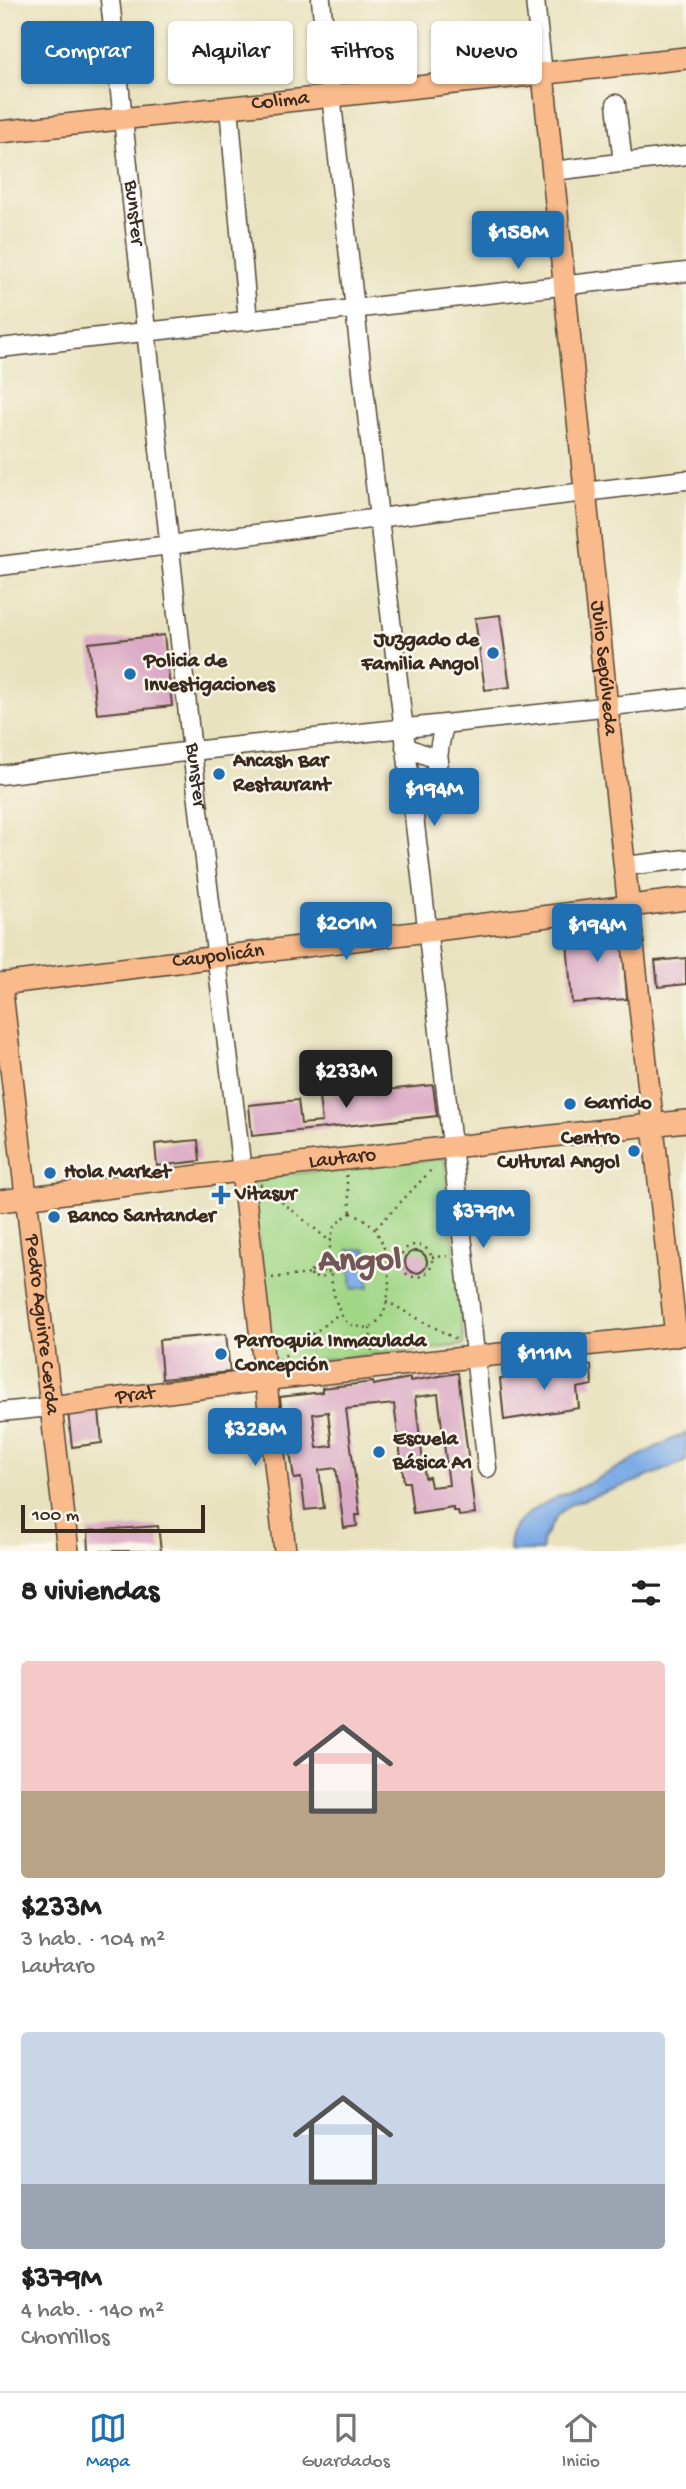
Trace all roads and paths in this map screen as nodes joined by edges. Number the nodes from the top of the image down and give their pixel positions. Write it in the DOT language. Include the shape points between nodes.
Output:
graph roads {
  1 [pos="110,0"];
  2 [pos="321,0"];
  3 [pos="535,0"];
  4 [pos="686,58"];
  5 [pos="543,74"];
  6 [pos="331,97"];
  7 [pos="616,104"];
  8 [pos="229,107"];
  9 [pos="123,119"];
  10 [pos="0,132"];
  11 [pos="686,155"];
  12 [pos="623,163"];
  13 [pos="553,171"];
  14 [pos="686,272"];
  15 [pos="563,285"];
  16 [pos="355,310"];
  17 [pos="248,321"];
  18 [pos="146,332"];
  19 [pos="0,348"];
  20 [pos="686,480"];
  21 [pos="586,491"];
  22 [pos="377,517"];
  23 [pos="169,546"];
  24 [pos="0,566"];
  25 [pos="686,698"];
  26 [pos="607,707"];
  27 [pos="445,725"];
  28 [pos="409,734"];
  29 [pos="192,751"];
  30 [pos="439,760"];
  31 [pos="0,775"];
  32 [pos="410,792"];
  33 [pos="686,859"];
  34 [pos="625,866"];
  35 [pos="686,899"];
  36 [pos="629,906"];
  37 [pos="426,931"];
  38 [pos="216,957"];
  39 [pos="0,980"];
  40 [pos="686,1121"];
  41 [pos="653,1125"];
  42 [pos="446,1154"];
  43 [pos="343,1160"];
  44 [pos="249,1176"];
  45 [pos="26,1198"];
  46 [pos="0,1201"];
  47 [pos="351,1213"];
  48 [pos="376,1228"];
  49 [pos="331,1242"];
  50 [pos="465,1255"];
  51 [pos="432,1258"];
  52 [pos="401,1263"];
  53 [pos="387,1265"];
  54 [pos="330,1272"];
  55 [pos="254,1280"];
  56 [pos="386,1301"];
  57 [pos="340,1313"];
  58 [pos="370,1328"];
  59 [pos="681,1335"];
  60 [pos="459,1341"];
  61 [pos="475,1357"];
  62 [pos="373,1368"];
  63 [pos="272,1371"];
  64 [pos="50,1407"];
  65 [pos="0,1412"];
  66 [pos="487,1468"];
  67 [pos="68,1551"];
  68 [pos="285,1551"];
  1 -- 9 [label="street, Bunster"];
  2 -- 6 [label="street"];
  3 -- 5 [label="street, Julio Sepúlveda"];
  4 -- 5 [label="main road, Colima"];
  5 -- 6 [label="main road, Colima"];
  5 -- 13 [label="main road, Julio Sepúlveda"];
  6 -- 8 [label="main road, Colima"];
  6 -- 16 [label="street"];
  7 -- 12 [label="street"];
  8 -- 9 [label="main road, Colima"];
  8 -- 17 [label="street"];
  9 -- 10 [label="main road, Colima"];
  9 -- 18 [label="street, Bunster"];
  11 -- 12 [label="street"];
  12 -- 13 [label="street"];
  13 -- 15 [label="main road, Julio Sepúlveda"];
  14 -- 15 [label="street"];
  15 -- 16 [label="street"];
  15 -- 21 [label="main road, Julio Sepúlveda"];
  16 -- 17 [label="street"];
  16 -- 22 [label="street"];
  17 -- 18 [label="street"];
  18 -- 19 [label="street"];
  18 -- 23 [label="street, Bunster"];
  20 -- 21 [label="street"];
  21 -- 22 [label="street"];
  21 -- 26 [label="main road, Julio Sepúlveda"];
  22 -- 23 [label="street"];
  22 -- 28 [label="street"];
  23 -- 24 [label="street"];
  23 -- 29 [label="street, Bunster"];
  25 -- 26 [label="street"];
  26 -- 27 [label="street"];
  26 -- 34 [label="main road, Julio Sepúlveda"];
  27 -- 28 [label="street"];
  27 -- 30 [label="street"];
  28 -- 29 [label="street"];
  28 -- 30 [label="street"];
  28 -- 32 [label="street"];
  29 -- 31 [label="street"];
  29 -- 38 [label="street, Bunster"];
  30 -- 32 [label="street" via="430,782"];
  32 -- 37 [label="street"];
  33 -- 34 [label="street"];
  34 -- 36 [label="main road, Julio Sepúlveda"];
  35 -- 36 [label="main road, Caupolicán"];
  36 -- 37 [label="main road, Caupolicán"];
  36 -- 41 [label="main road, Julio Sepúlveda"];
  37 -- 38 [label="main road, Caupolicán"];
  37 -- 42 [label="street"];
  38 -- 39 [label="main road, Caupolicán"];
  38 -- 44 [label="street, Bunster"];
  39 -- 45 [label="main road, Pedro Aguirre Cerda"];
  40 -- 41 [label="main road, Lautaro"];
  41 -- 42 [label="main road, Lautaro"];
  41 -- 59 [label="main road, Julio Sepúlveda"];
  42 -- 43 [label="main road, Lautaro"];
  42 -- 48 [label="path"];
  42 -- 50 [label="street"];
  43 -- 44 [label="main road, Lautaro"];
  43 -- 47 [label="path"];
  44 -- 45 [label="main road, Lautaro"];
  44 -- 49 [label="path"];
  44 -- 55 [label="main road, Bunster"];
  45 -- 46 [label="main road, Lautaro"];
  45 -- 64 [label="main road, Pedro Aguirre Cerda"];
  47 -- 48 [label="path"];
  47 -- 49 [label="path" via="334,1228"];
  48 -- 53 [label="path"];
  49 -- 54 [label="path"];
  50 -- 51 [label="path"];
  50 -- 61 [label="street"];
  51 -- 52 [label="path" via="422,1247 411,1246"];
  51 -- 52 [label="path" via="431,1267 420,1277 405,1273"];
  52 -- 53 [label="path"];
  53 -- 56 [label="path"];
  54 -- 55 [label="path" via="311,1270 311,1274"];
  54 -- 57 [label="path"];
  55 -- 63 [label="main road, Bunster"];
  56 -- 58 [label="path" via="380,1320"];
  56 -- 60 [label="path"];
  57 -- 58 [label="path" via="349,1324"];
  57 -- 63 [label="path"];
  58 -- 62 [label="path"];
  59 -- 61 [label="main road, Prat"];
  61 -- 62 [label="main road, Prat"];
  61 -- 66 [label="street"];
  62 -- 63 [label="main road, Prat"];
  63 -- 64 [label="main road, Prat"];
  63 -- 68 [label="main road, Bunster"];
  64 -- 65 [label="street, Prat"];
  64 -- 67 [label="main road, Pedro Aguirre Cerda"];
}
